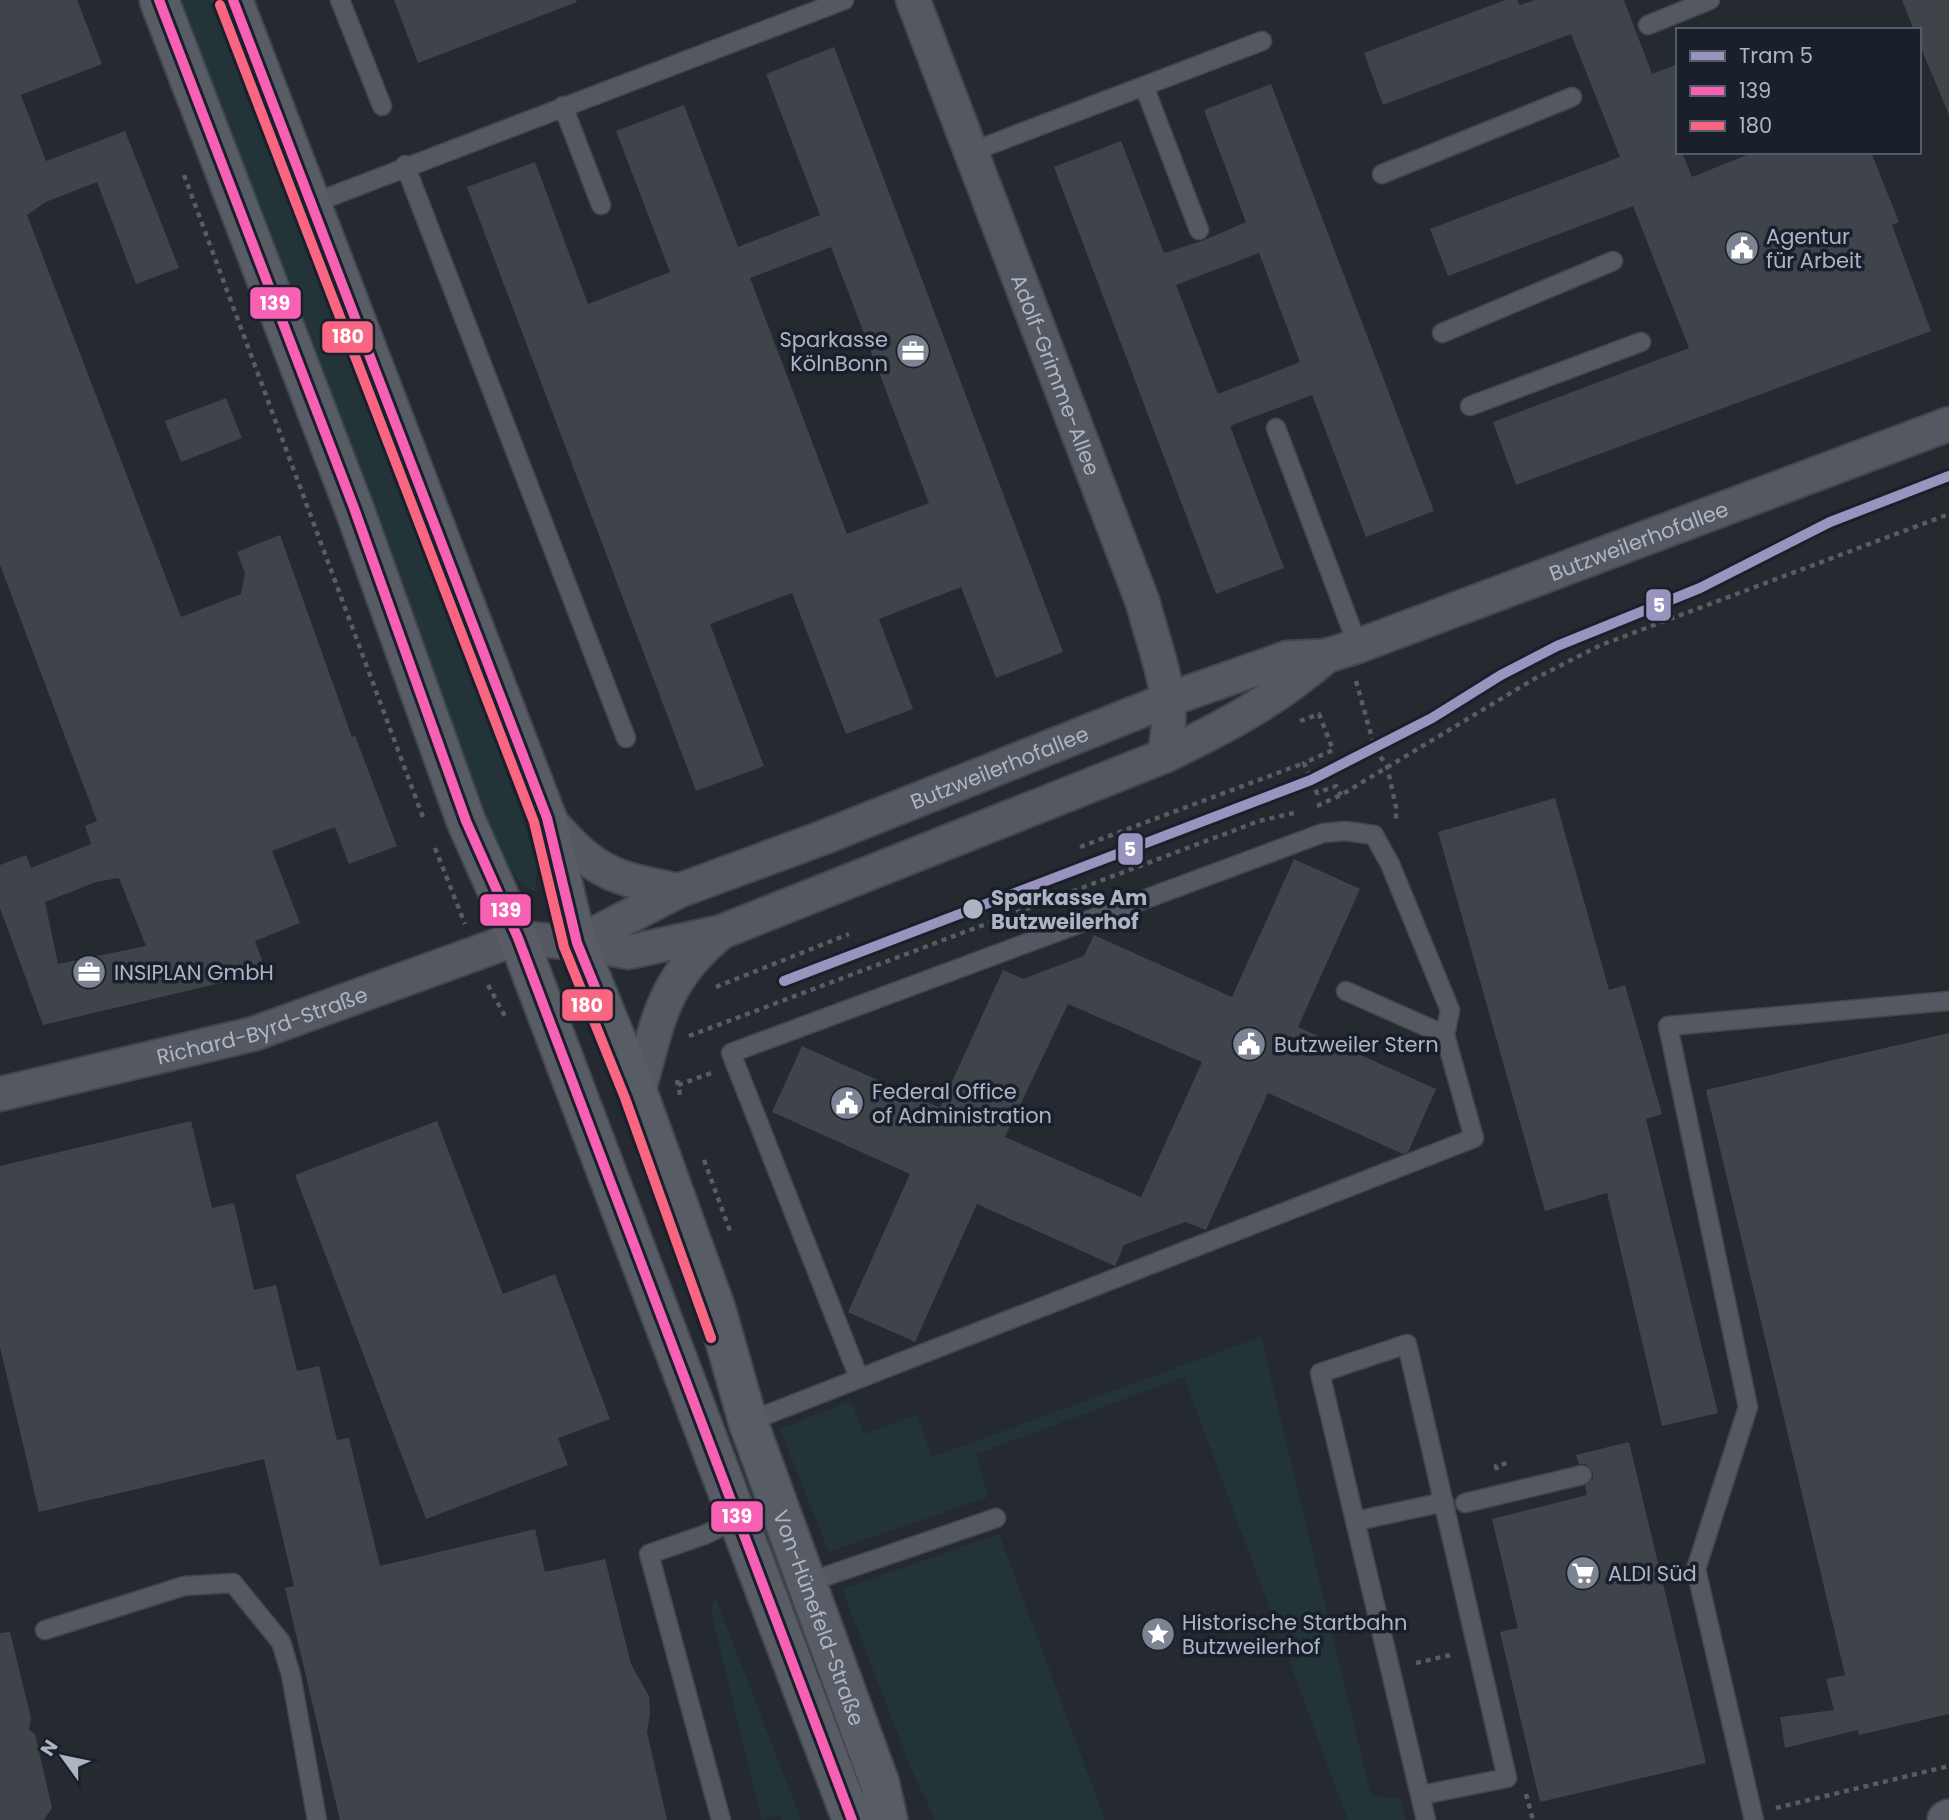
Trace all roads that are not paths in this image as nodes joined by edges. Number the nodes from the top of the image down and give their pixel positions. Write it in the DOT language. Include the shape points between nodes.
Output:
graph roads {
  1 [pos="159,0"];
  2 [pos="233,0"];
  3 [pos="340,0"];
  4 [pos="844,0"];
  5 [pos="913,0"];
  6 [pos="1710,0"];
  7 [pos="1648,25"];
  8 [pos="1262,41"];
  9 [pos="1144,86"];
  10 [pos="1572,97"];
  11 [pos="382,106"];
  12 [pos="563,106"];
  13 [pos="971,152"];
  14 [pos="405,165"];
  15 [pos="1382,174"];
  16 [pos="311,204"];
  17 [pos="601,205"];
  18 [pos="1199,230"];
  19 [pos="1613,261"];
  20 [pos="1442,333"];
  21 [pos="1641,341"];
  22 [pos="1470,406"];
  23 [pos="1949,424"];
  24 [pos="1276,428"];
  25 [pos="1344,650"];
  26 [pos="1170,699"];
  27 [pos="626,738"];
  28 [pos="1164,756"];
  29 [pos="547,818"];
  30 [pos="678,891"];
  31 [pos="721,932"];
  32 [pos="518,938"];
  33 [pos="577,943"];
  34 [pos="1346,990"];
  35 [pos="1949,1001"];
  36 [pos="1445,1035"];
  37 [pos="2,1088"];
  38 [pos="638,1093"];
  39 [pos="859,1378"];
  40 [pos="748,1422"];
  41 [pos="1582,1475"];
  42 [pos="1444,1502"];
  43 [pos="1465,1503"];
  44 [pos="996,1518"];
  45 [pos="736,1520"];
  46 [pos="1356,1521"];
  47 [pos="806,1583"];
  48 [pos="45,1630"];
  49 [pos="828,1756"];
  50 [pos="880,1783"];
  51 [pos="1422,1795"];
  52 [pos="1754,1817"];
  53 [pos="317,1820"];
  54 [pos="720,1820"];
  55 [pos="844,1820"];
  56 [pos="852,1820"];
  57 [pos="888,1820"];
  58 [pos="903,1820"];
  59 [pos="1426,1820"];
  1 -- 32 [label="street, Von-Hünefeld-Straße" via="354,509 466,821"];
  2 -- 16 [label="street, Von-Hünefeld-Straße"];
  3 -- 11 [label="lane"];
  4 -- 12 [label="lane"];
  5 -- 13 [label="street, Adolf-Grimme-Allee"];
  6 -- 7 [label="lane"];
  8 -- 9 [label="lane"];
  9 -- 13 [label="lane"];
  9 -- 18 [label="lane"];
  10 -- 15 [label="lane"];
  12 -- 14 [label="lane"];
  12 -- 17 [label="lane"];
  13 -- 26 [label="street, Adolf-Grimme-Allee" via="1143,603"];
  14 -- 16 [label="lane"];
  14 -- 27 [label="lane"];
  16 -- 29 [label="street, Von-Hünefeld-Straße"];
  19 -- 20 [label="lane"];
  21 -- 22 [label="lane"];
  23 -- 25 [label="street, Butzweilerhofallee"];
  24 -- 25 [label="lane"];
  25 -- 26 [label="street, Butzweilerhofallee" via="1287,658"];
  25 -- 28 [label="street, Butzweilerhofallee" via="1225,727"];
  26 -- 28 [label="street, Adolf-Grimme-Allee" via="1171,728"];
  26 -- 30 [label="street, Butzweilerhofallee"];
  28 -- 31 [label="street, Butzweilerhofallee"];
  29 -- 30 [label="street" via="597,867 625,879"];
  29 -- 33 [label="street, Von-Hünefeld-Straße"];
  30 -- 33 [label="street, Butzweilerhofallee"];
  31 -- 33 [label="street, Butzweilerhofallee" via="629,952"];
  31 -- 38 [label="street, Butzweilerhofallee" via="691,957 662,1006"];
  32 -- 33 [label="street"];
  32 -- 37 [label="street, Richard-Byrd-Straße" via="253,1034"];
  32 -- 45 [label="street, Von-Hünefeld-Straße"];
  33 -- 38 [label="street, Von-Hünefeld-Straße"];
  34 -- 36 [label="lane"];
  35 -- 52 [label="lane" via="1668,1026 1748,1407 1696,1569"];
  36 -- 39 [label="lane" via="1474,1138"];
  36 -- 39 [label="lane" via="1450,1010 1390,864 1374,835 1346,831 1323,833 731,1053"];
  38 -- 40 [label="street, Von-Hünefeld-Straße" via="716,1309"];
  39 -- 40 [label="lane"];
  40 -- 47 [label="street, Von-Hünefeld-Straße"];
  41 -- 43 [label="lane"];
  42 -- 46 [label="lane"];
  42 -- 46 [label="lane" via="1407,1343 1320,1373"];
  42 -- 51 [label="lane" via="1507,1777"];
  44 -- 47 [label="lane"];
  45 -- 49 [label="street, Von-Hünefeld-Straße"];
  45 -- 54 [label="lane" via="649,1554"];
  46 -- 51 [label="lane"];
  47 -- 50 [label="street, Von-Hünefeld-Straße"];
  48 -- 53 [label="lane" via="184,1586 233,1583 281,1642"];
  49 -- 55 [label="street"];
  49 -- 56 [label="street, Von-Hünefeld-Straße"];
  50 -- 57 [label="street, Von-Hünefeld-Straße"];
  50 -- 58 [label="street"];
  51 -- 59 [label="lane"];
}
